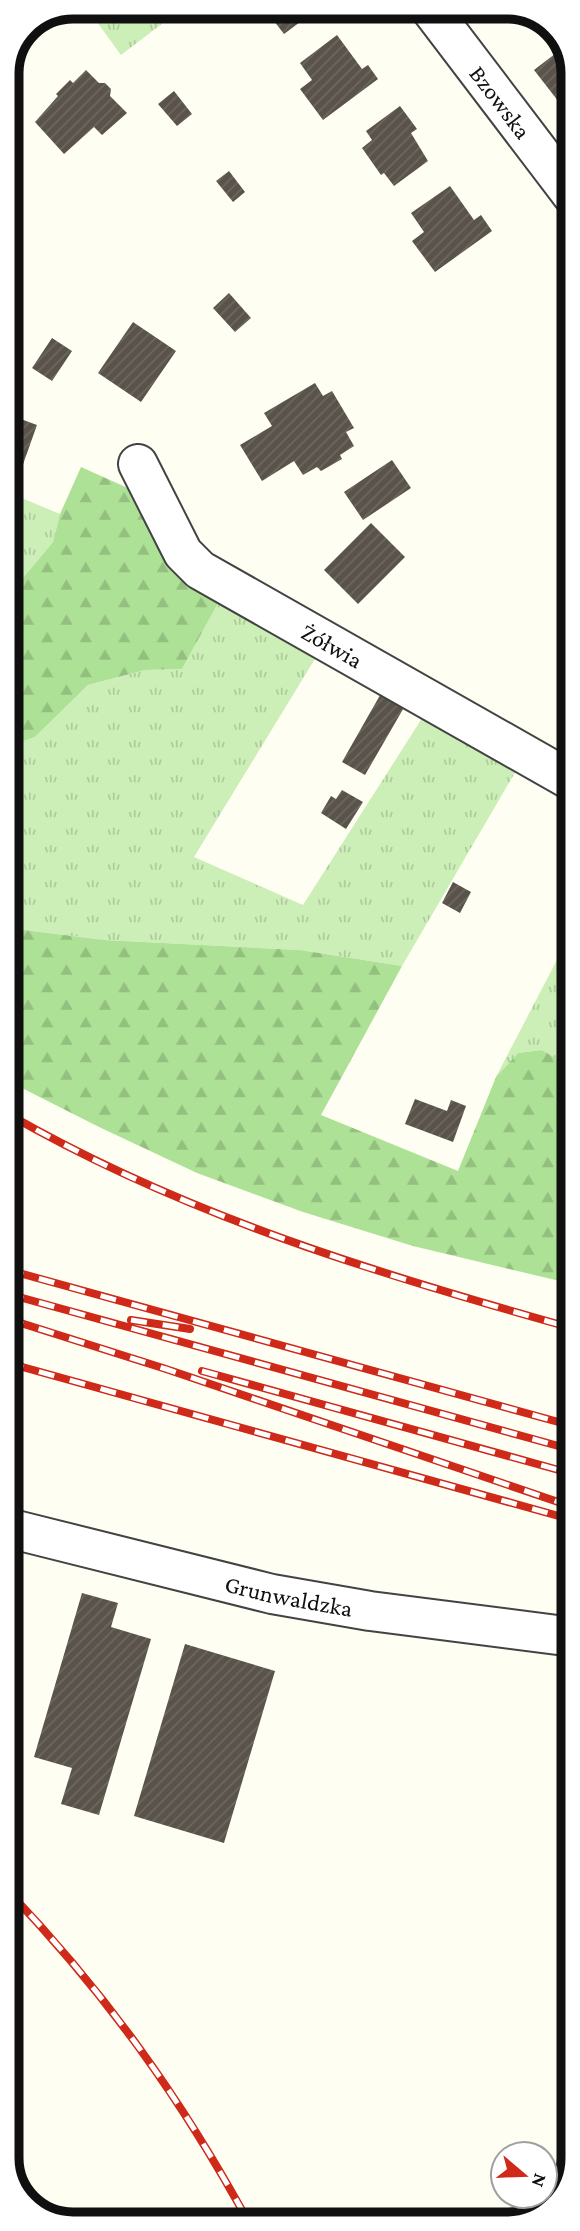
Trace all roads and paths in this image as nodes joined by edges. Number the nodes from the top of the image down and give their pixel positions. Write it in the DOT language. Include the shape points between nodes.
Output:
graph roads {
  1 [pos="438,19"];
  2 [pos="561,181"];
  3 [pos="138,464"];
  4 [pos="561,775"];
  5 [pos="19,1531"];
  6 [pos="561,1635"];
  1 -- 2 [label="street, Bzowska"];
  3 -- 4 [label="street, Żółwia" via="184,553 200,570"];
  5 -- 6 [label="street, Grunwaldzka" via="272,1594"];
}
